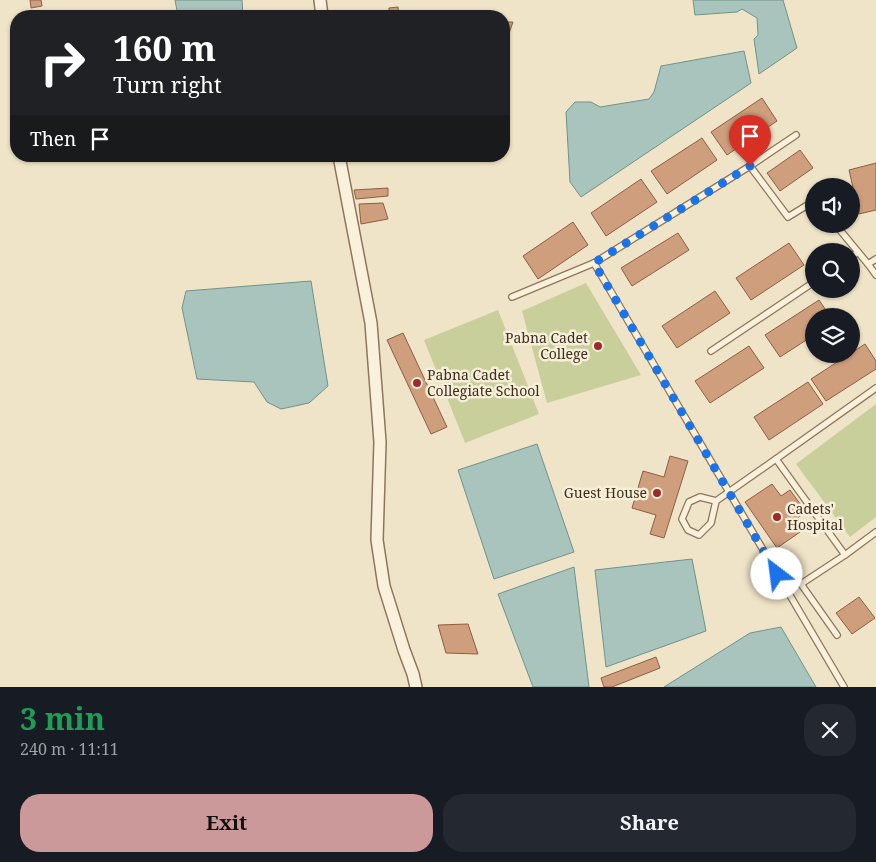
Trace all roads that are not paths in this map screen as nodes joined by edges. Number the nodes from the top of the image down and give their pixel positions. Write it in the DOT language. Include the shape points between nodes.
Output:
graph roads {
  1 [pos="796,135"];
  2 [pos="340,162"];
  3 [pos="750,166"];
  4 [pos="805,206"];
  5 [pos="842,233"];
  6 [pos="851,243"];
  7 [pos="860,254"];
  8 [pos="876,259"];
  9 [pos="594,263"];
  10 [pos="868,264"];
  11 [pos="876,275"];
  12 [pos="805,288"];
  13 [pos="512,297"];
  14 [pos="711,350"];
  15 [pos="876,388"];
  16 [pos="776,459"];
  17 [pos="729,493"];
  18 [pos="716,501"];
  19 [pos="876,532"];
  20 [pos="845,555"];
  21 [pos="837,635"];
  22 [pos="416,687"];
  23 [pos="844,687"];
  1 -- 3 [label="lane"];
  2 -- 22 [label="street" via="371,323 380,442 377,540 384,586"];
  3 -- 4 [label="lane" via="788,217"];
  3 -- 9 [label="lane"];
  5 -- 6 [label="lane"];
  7 -- 10 [label="lane"];
  8 -- 10 [label="lane"];
  9 -- 13 [label="lane"];
  9 -- 17 [label="lane"];
  10 -- 11 [label="lane"];
  12 -- 14 [label="lane"];
  15 -- 16 [label="lane"];
  16 -- 17 [label="lane"];
  16 -- 20 [label="lane"];
  17 -- 18 [label="lane"];
  17 -- 23 [label="lane"];
  18 -- 18 [label="lane" via="711,523 700,536 688,530 682,519 689,502 700,497"];
  19 -- 20 [label="lane"];
  20 -- 21 [label="lane" via="801,584"];
}
